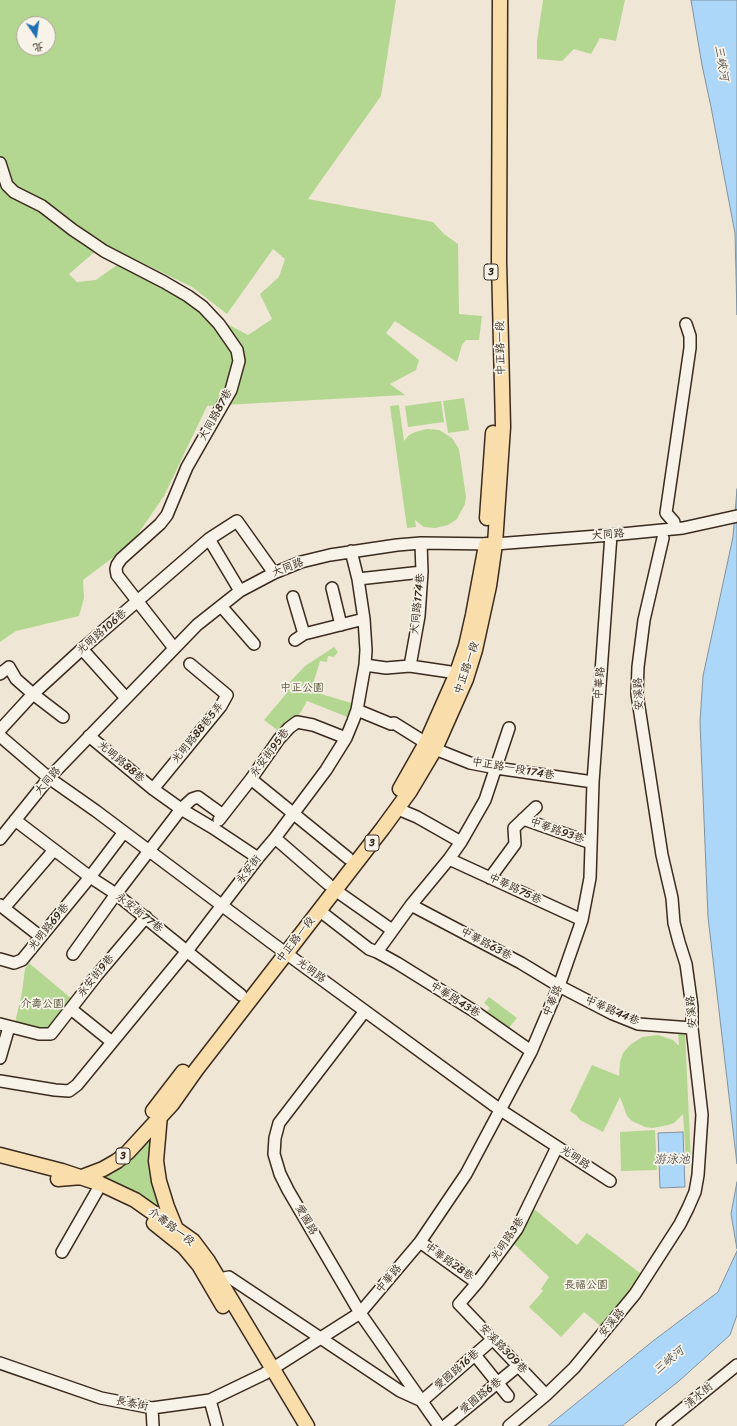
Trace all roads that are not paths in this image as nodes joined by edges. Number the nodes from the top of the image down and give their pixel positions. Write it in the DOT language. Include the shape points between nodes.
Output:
graph roads {
  1 [pos="490,0"];
  2 [pos="500,0"];
  3 [pos="0,163"];
  4 [pos="686,324"];
  5 [pos="737,516"];
  6 [pos="678,525"];
  7 [pos="611,535"];
  8 [pos="663,538"];
  9 [pos="209,539"];
  10 [pos="421,543"];
  11 [pos="491,544"];
  12 [pos="352,551"];
  13 [pos="422,572"];
  14 [pos="274,573"];
  15 [pos="358,579"];
  16 [pos="332,588"];
  17 [pos="240,591"];
  18 [pos="293,597"];
  19 [pos="138,601"];
  20 [pos="221,606"];
  21 [pos="364,619"];
  22 [pos="341,624"];
  23 [pos="254,644"];
  24 [pos="174,648"];
  25 [pos="82,649"];
  26 [pos="190,664"];
  27 [pos="365,665"];
  28 [pos="410,666"];
  29 [pos="457,673"];
  30 [pos="0,674"];
  31 [pos="33,694"];
  32 [pos="126,698"];
  33 [pos="357,710"];
  34 [pos="63,717"];
  35 [pos="509,728"];
  36 [pos="0,730"];
  37 [pos="0,736"];
  38 [pos="89,736"];
  39 [pos="346,738"];
  40 [pos="430,746"];
  41 [pos="496,768"];
  42 [pos="49,778"];
  43 [pos="251,780"];
  44 [pos="593,782"];
  45 [pos="153,789"];
  46 [pos="536,807"];
  47 [pos="182,809"];
  48 [pos="398,809"];
  49 [pos="294,813"];
  50 [pos="222,815"];
  51 [pos="523,818"];
  52 [pos="15,820"];
  53 [pos="213,828"];
  54 [pos="124,832"];
  55 [pos="275,838"];
  56 [pos="0,839"];
  57 [pos="461,842"];
  58 [pos="591,843"];
  59 [pos="54,850"];
  60 [pos="150,851"];
  61 [pos="258,858"];
  62 [pos="348,858"];
  63 [pos="449,859"];
  64 [pos="90,877"];
  65 [pos="490,878"];
  66 [pos="332,887"];
  67 [pos="116,894"];
  68 [pos="222,905"];
  69 [pos="411,905"];
  70 [pos="2,906"];
  71 [pos="320,911"];
  72 [pos="146,917"];
  73 [pos="582,920"];
  74 [pos="392,930"];
  75 [pos="41,937"];
  76 [pos="187,951"];
  77 [pos="283,951"];
  78 [pos="377,952"];
  79 [pos="73,954"];
  80 [pos="0,959"];
  81 [pos="559,986"];
  82 [pos="242,995"];
  83 [pos="71,1009"];
  84 [pos="365,1011"];
  85 [pos="229,1019"];
  86 [pos="4,1026"];
  87 [pos="692,1028"];
  88 [pos="112,1042"];
  89 [pos="531,1051"];
  90 [pos="0,1058"];
  91 [pos="0,1081"];
  92 [pos="167,1102"];
  93 [pos="499,1109"];
  94 [pos="160,1117"];
  95 [pos="558,1147"];
  96 [pos="0,1155"];
  97 [pos="0,1164"];
  98 [pos="60,1175"];
  99 [pos="82,1177"];
  100 [pos="610,1181"];
  101 [pos="97,1191"];
  102 [pos="176,1228"];
  103 [pos="420,1242"];
  104 [pos="189,1244"];
  105 [pos="62,1252"];
  106 [pos="219,1279"];
  107 [pos="477,1282"];
  108 [pos="459,1304"];
  109 [pos="360,1313"];
  110 [pos="321,1338"];
  111 [pos="493,1339"];
  112 [pos="475,1355"];
  113 [pos="0,1363"];
  114 [pos="737,1365"];
  115 [pos="518,1366"];
  116 [pos="271,1376"];
  117 [pos="497,1383"];
  118 [pos="546,1395"];
  119 [pos="508,1396"];
  120 [pos="210,1400"];
  121 [pos="422,1401"];
  122 [pos="152,1408"];
  123 [pos="153,1426"];
  124 [pos="217,1426"];
  125 [pos="296,1426"];
  126 [pos="307,1426"];
  127 [pos="439,1426"];
  128 [pos="445,1426"];
  129 [pos="509,1426"];
  130 [pos="662,1426"];
  1 -- 11 [label="main road, 中正路一段 / 3" via="490,331 493,427"];
  2 -- 11 [label="main road, 中正路一段 / 3" via="502,427"];
  3 -- 19 [label="street, 大同路87巷" via="7,185 14,192 36,202 104,251 188,296 219,324 237,350 239,361 231,390 187,467 166,516 117,565 117,575"];
  4 -- 6 [label="street" via="690,348 666,513"];
  5 -- 6 [label="street, 大同路"];
  6 -- 7 [label="street, 大同路"];
  7 -- 11 [label="street, 大同路"];
  7 -- 44 [label="street, 中華路"];
  8 -- 87 [label="street, 安溪路" via="644,620 637,694 660,840 672,898 674,923 686,964"];
  9 -- 14 [label="street, 光明路106巷" via="237,522"];
  9 -- 17 [label="street"];
  9 -- 19 [label="street, 光明路106巷"];
  10 -- 11 [label="street, 大同路"];
  10 -- 12 [label="street, 大同路"];
  10 -- 13 [label="street, 大同路174巷"];
  11 -- 29 [label="main road, 中正路一段 / 3"];
  11 -- 40 [label="main road, 中正路一段 / 3" via="489,586 475,650 466,679"];
  12 -- 14 [label="street, 大同路" via="301,562"];
  12 -- 15 [label="street, 永安街"];
  13 -- 15 [label="street"];
  13 -- 28 [label="street, 大同路174巷" via="419,616"];
  14 -- 17 [label="street, 大同路"];
  15 -- 21 [label="street, 永安街"];
  16 -- 22 [label="street"];
  17 -- 20 [label="street, 大同路"];
  18 -- 22 [label="street" via="299,637"];
  19 -- 24 [label="street, 大同路87巷"];
  19 -- 25 [label="street, 光明路106巷"];
  20 -- 23 [label="street"];
  20 -- 24 [label="street, 大同路"];
  21 -- 22 [label="street"];
  21 -- 27 [label="street, 永安街"];
  24 -- 32 [label="street, 大同路"];
  25 -- 31 [label="street, 光明路106巷"];
  25 -- 32 [label="street"];
  26 -- 45 [label="street, 光明路88巷5弄" via="227,695 221,706"];
  27 -- 28 [label="street" via="386,668"];
  27 -- 33 [label="street, 永安街"];
  28 -- 29 [label="street"];
  29 -- 40 [label="main road, 中正路一段 / 3"];
  30 -- 31 [label="street" via="9,668 16,679"];
  31 -- 34 [label="street"];
  31 -- 36 [label="street, 光明路106巷"];
  32 -- 38 [label="street, 大同路"];
  33 -- 39 [label="street, 永安街"];
  33 -- 40 [label="street, 中正路一段174巷" via="394,723"];
  35 -- 41 [label="street"];
  37 -- 42 [label="street, 光明路"];
  38 -- 42 [label="street, 大同路"];
  38 -- 45 [label="street, 光明路88巷"];
  39 -- 43 [label="street, 永安街95巷" via="298,722 280,739"];
  39 -- 49 [label="street, 永安街" via="315,787"];
  40 -- 41 [label="street, 中正路一段174巷" via="470,762"];
  40 -- 48 [label="main road, 中正路一段 / 3" via="410,791"];
  40 -- 62 [label="main road, 中正路一段 / 3"];
  41 -- 44 [label="street, 中正路一段174巷"];
  41 -- 57 [label="street" via="485,800"];
  42 -- 52 [label="street, 大同路"];
  42 -- 54 [label="street, 光明路"];
  43 -- 49 [label="street"];
  43 -- 50 [label="street, 永安街95巷"];
  44 -- 58 [label="street, 中華路"];
  45 -- 47 [label="street"];
  46 -- 51 [label="street"];
  47 -- 50 [label="street" via="192,798 198,797"];
  47 -- 53 [label="street"];
  47 -- 60 [label="street"];
  48 -- 57 [label="street"];
  48 -- 66 [label="main road, 中正路一段 / 3"];
  49 -- 55 [label="street, 永安街"];
  49 -- 62 [label="street"];
  50 -- 53 [label="street, 永安街95巷"];
  51 -- 58 [label="street, 中華路93巷"];
  51 -- 65 [label="street" via="514,828 515,844"];
  52 -- 56 [label="street, 大同路"];
  52 -- 59 [label="street"];
  53 -- 61 [label="street"];
  54 -- 60 [label="street, 光明路"];
  54 -- 64 [label="street, 光明路69巷"];
  55 -- 61 [label="street, 永安街"];
  55 -- 66 [label="street"];
  57 -- 63 [label="street"];
  58 -- 73 [label="street, 中華路" via="590,878"];
  59 -- 64 [label="street"];
  59 -- 70 [label="street"];
  60 -- 67 [label="street"];
  60 -- 68 [label="street, 光明路"];
  61 -- 68 [label="street, 永安街"];
  62 -- 66 [label="main road, 中正路一段 / 3"];
  63 -- 65 [label="street, 中華路75巷"];
  63 -- 69 [label="street"];
  64 -- 67 [label="street, 永安街77巷"];
  64 -- 75 [label="street, 光明路69巷"];
  65 -- 73 [label="street, 中華路75巷"];
  66 -- 71 [label="main road, 中正路一段 / 3"];
  66 -- 74 [label="street"];
  66 -- 77 [label="main road, 中正路一段 / 3"];
  67 -- 72 [label="street, 永安街77巷"];
  67 -- 79 [label="street"];
  68 -- 76 [label="street, 永安街"];
  68 -- 77 [label="street, 光明路"];
  69 -- 74 [label="street"];
  69 -- 81 [label="street, 中華路63巷"];
  70 -- 75 [label="street"];
  71 -- 77 [label="main road, 中正路一段 / 3"];
  71 -- 78 [label="street, 中華路43巷" via="369,949"];
  72 -- 76 [label="street, 永安街77巷"];
  72 -- 83 [label="street, 永安街9巷"];
  73 -- 81 [label="street, 中華路"];
  74 -- 78 [label="street"];
  75 -- 80 [label="street, 光明路69巷" via="22,960 14,963"];
  76 -- 82 [label="street, 永安街77巷"];
  76 -- 88 [label="street, 永安街"];
  77 -- 82 [label="main road, 中正路一段 / 3"];
  77 -- 84 [label="street, 光明路"];
  77 -- 85 [label="main road, 中正路一段 / 3"];
  78 -- 89 [label="street, 中華路43巷" via="474,1011"];
  81 -- 87 [label="street, 中華路44巷" via="638,1024"];
  81 -- 89 [label="street, 中華路"];
  82 -- 85 [label="main road, 中正路一段 / 3"];
  83 -- 86 [label="street, 永安街9巷" via="51,1034 39,1034"];
  83 -- 88 [label="street"];
  84 -- 93 [label="street, 光明路"];
  84 -- 109 [label="street, 愛國路" via="279,1123 274,1154 288,1190"];
  85 -- 92 [label="main road, 中正路一段 / 3" via="196,1070"];
  86 -- 90 [label="street"];
  87 -- 118 [label="street, 安溪路" via="702,1115 698,1175 694,1192 680,1224 635,1294 574,1368"];
  88 -- 91 [label="street, 永安街" via="77,1085 69,1091"];
  89 -- 93 [label="street, 中華路"];
  92 -- 94 [label="main road, 中正路一段 / 3"];
  92 -- 98 [label="main road, 中正路一段 / 3" via="112,1154 82,1169"];
  92 -- 104 [label="main road" via="164,1154 166,1176"];
  93 -- 95 [label="street, 光明路"];
  93 -- 103 [label="street, 中華路" via="466,1174"];
  94 -- 99 [label="main road, 中正路一段 / 3" via="117,1161"];
  94 -- 102 [label="main road" via="156,1161 159,1181"];
  95 -- 100 [label="street, 光明路"];
  95 -- 107 [label="street, 光明路3巷" via="517,1229"];
  96 -- 98 [label="main road, 介壽路一段 / 3"];
  97 -- 98 [label="main road, 介壽路一段 / 3"];
  98 -- 99 [label="main road, 中正路一段 / 3"];
  98 -- 101 [label="main road, 介壽路一段"];
  99 -- 102 [label="main road, 介壽路一段" via="135,1200"];
  101 -- 104 [label="main road, 介壽路一段" via="131,1208"];
  101 -- 105 [label="street"];
  102 -- 104 [label="main road"];
  103 -- 107 [label="street, 中華路28巷"];
  103 -- 109 [label="street, 中華路"];
  104 -- 106 [label="main road, 介壽路一段" via="208,1261"];
  104 -- 116 [label="main road, 介壽路一段" via="199,1265"];
  106 -- 110 [label="street" via="229,1277"];
  106 -- 116 [label="main road, 介壽路一段"];
  107 -- 108 [label="street, 光明路3巷"];
  108 -- 111 [label="street, 安溪路309巷"];
  109 -- 110 [label="street, 中華路"];
  109 -- 121 [label="street, 愛國路"];
  110 -- 116 [label="street, 中華路"];
  110 -- 121 [label="street" via="400,1391"];
  111 -- 112 [label="street, 愛國路16巷"];
  111 -- 115 [label="street, 安溪路309巷"];
  112 -- 117 [label="street"];
  112 -- 121 [label="street, 愛國路16巷"];
  113 -- 122 [label="street, 長泰街" via="101,1398"];
  114 -- 130 [label="street, 清水街"];
  115 -- 117 [label="street, 愛國路6巷"];
  115 -- 118 [label="street, 安溪路309巷"];
  116 -- 120 [label="street, 長泰街"];
  116 -- 125 [label="main road"];
  116 -- 126 [label="main road"];
  117 -- 119 [label="street"];
  117 -- 128 [label="street, 愛國路6巷"];
  118 -- 129 [label="street, 安溪路"];
  120 -- 122 [label="street, 長泰街"];
  120 -- 124 [label="street"];
  121 -- 127 [label="street, 愛國路"];
  122 -- 123 [label="street"];
}
